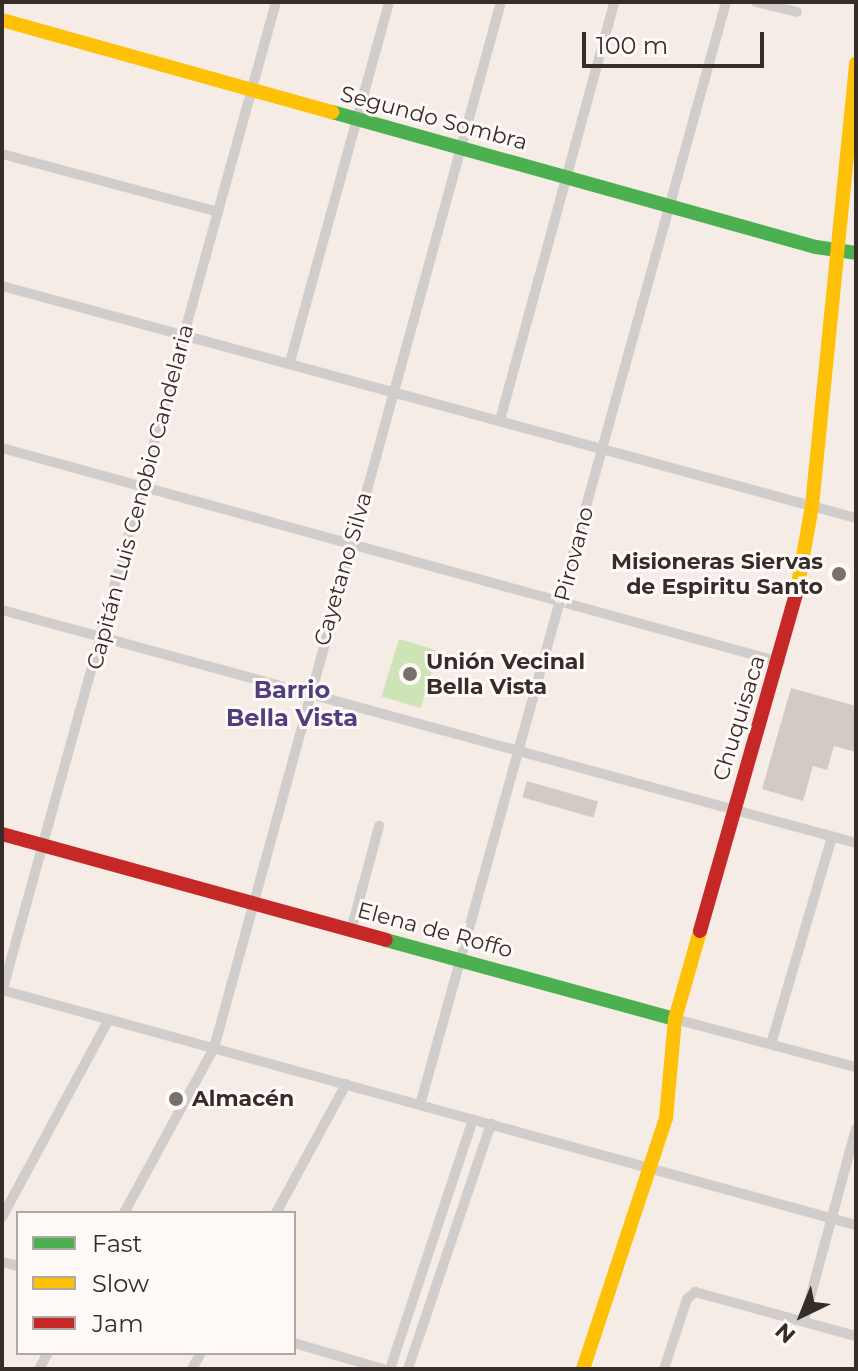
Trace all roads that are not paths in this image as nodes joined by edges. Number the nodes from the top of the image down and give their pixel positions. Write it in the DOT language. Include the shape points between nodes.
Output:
graph roads {
  1 [pos="276,2"];
  2 [pos="389,2"];
  3 [pos="501,2"];
  4 [pos="614,2"];
  5 [pos="726,2"];
  6 [pos="756,2"];
  7 [pos="797,12"];
  8 [pos="2,20"];
  9 [pos="856,63"];
  10 [pos="251,90"];
  11 [pos="357,119"];
  12 [pos="461,148"];
  13 [pos="2,154"];
  14 [pos="565,176"];
  15 [pos="670,206"];
  16 [pos="218,212"];
  17 [pos="840,251"];
  18 [pos="856,253"];
  19 [pos="2,286"];
  20 [pos="185,334"];
  21 [pos="290,362"];
  22 [pos="394,391"];
  23 [pos="500,420"];
  24 [pos="2,448"];
  25 [pos="603,448"];
  26 [pos="142,486"];
  27 [pos="812,506"];
  28 [pos="856,518"];
  29 [pos="351,542"];
  30 [pos="561,602"];
  31 [pos="2,610"];
  32 [pos="101,637"];
  33 [pos="780,662"];
  34 [pos="307,694"];
  35 [pos="518,752"];
  36 [pos="733,811"];
  37 [pos="379,826"];
  38 [pos="2,834"];
  39 [pos="832,837"];
  40 [pos="856,843"];
  41 [pos="43,845"];
  42 [pos="251,902"];
  43 [pos="351,930"];
  44 [pos="461,960"];
  45 [pos="2,991"];
  46 [pos="109,1019"];
  47 [pos="675,1019"];
  48 [pos="771,1044"];
  49 [pos="214,1048"];
  50 [pos="856,1067"];
  51 [pos="346,1084"];
  52 [pos="420,1105"];
  53 [pos="473,1119"];
  54 [pos="491,1124"];
  55 [pos="856,1129"];
  56 [pos="652,1168"];
  57 [pos="125,1211"];
  58 [pos="277,1211"];
  59 [pos="2,1217"];
  60 [pos="830,1217"];
  61 [pos="856,1225"];
  62 [pos="804,1320"];
  63 [pos="856,1336"];
  64 [pos="296,1344"];
  65 [pos="383,1369"];
  66 [pos="390,1369"];
  67 [pos="408,1369"];
  68 [pos="583,1369"];
  69 [pos="664,1369"];
  1 -- 10 [label="street, Capitán Luis Cenobio Candelaria"];
  2 -- 11 [label="street"];
  3 -- 12 [label="street, Cayetano Silva"];
  4 -- 14 [label="street"];
  5 -- 15 [label="street, Pirovano"];
  6 -- 7 [label="street"];
  8 -- 10 [label="street, Segundo Sombra"];
  9 -- 17 [label="street, Chuquisaca"];
  10 -- 11 [label="street, Segundo Sombra"];
  10 -- 16 [label="street, Capitán Luis Cenobio Candelaria"];
  11 -- 12 [label="street, Segundo Sombra"];
  11 -- 21 [label="street"];
  12 -- 14 [label="street, Segundo Sombra"];
  12 -- 22 [label="street, Cayetano Silva"];
  13 -- 16 [label="street"];
  14 -- 15 [label="street, Segundo Sombra"];
  14 -- 23 [label="street"];
  15 -- 17 [label="street, Segundo Sombra"];
  15 -- 25 [label="street, Pirovano"];
  16 -- 20 [label="street, Capitán Luis Cenobio Candelaria"];
  17 -- 18 [label="street, Segundo Sombra"];
  17 -- 27 [label="street, Chuquisaca"];
  19 -- 20 [label="street"];
  20 -- 21 [label="street"];
  20 -- 26 [label="street, Capitán Luis Cenobio Candelaria"];
  21 -- 22 [label="street"];
  22 -- 23 [label="street"];
  22 -- 29 [label="street, Cayetano Silva"];
  23 -- 25 [label="street"];
  24 -- 26 [label="street"];
  25 -- 27 [label="street"];
  25 -- 30 [label="street, Pirovano"];
  26 -- 29 [label="street"];
  26 -- 32 [label="street, Capitán Luis Cenobio Candelaria"];
  27 -- 28 [label="street"];
  27 -- 33 [label="street, Chuquisaca"];
  29 -- 30 [label="street"];
  29 -- 34 [label="street, Cayetano Silva"];
  30 -- 33 [label="street"];
  30 -- 35 [label="street, Pirovano"];
  31 -- 32 [label="street"];
  32 -- 34 [label="street"];
  32 -- 41 [label="street, Capitán Luis Cenobio Candelaria"];
  33 -- 36 [label="street, Chuquisaca"];
  34 -- 35 [label="street"];
  34 -- 42 [label="street, Cayetano Silva"];
  35 -- 36 [label="street"];
  35 -- 44 [label="street, Pirovano"];
  36 -- 39 [label="street"];
  36 -- 47 [label="street, Chuquisaca"];
  37 -- 43 [label="street"];
  38 -- 41 [label="street, Elena de Roffo"];
  39 -- 40 [label="street"];
  39 -- 48 [label="street"];
  41 -- 42 [label="street, Elena de Roffo"];
  41 -- 45 [label="street, Capitán Luis Cenobio Candelaria"];
  42 -- 43 [label="street, Elena de Roffo"];
  42 -- 49 [label="street, Cayetano Silva"];
  43 -- 44 [label="street, Elena de Roffo"];
  44 -- 47 [label="street, Elena de Roffo"];
  44 -- 52 [label="street, Pirovano"];
  45 -- 46 [label="street"];
  46 -- 49 [label="street"];
  46 -- 59 [label="street"];
  47 -- 48 [label="street, Elena de Roffo"];
  47 -- 56 [label="street, Chuquisaca" via="668,1110"];
  48 -- 50 [label="street, Elena de Roffo"];
  49 -- 51 [label="street"];
  49 -- 57 [label="street, Cayetano Silva"];
  51 -- 52 [label="street"];
  51 -- 58 [label="street"];
  52 -- 53 [label="street"];
  53 -- 54 [label="street"];
  53 -- 66 [label="street"];
  54 -- 56 [label="street"];
  54 -- 67 [label="street"];
  55 -- 60 [label="street"];
  56 -- 60 [label="street"];
  56 -- 68 [label="street, Chuquisaca"];
  60 -- 61 [label="street"];
  60 -- 62 [label="street"];
  62 -- 63 [label="street"];
  62 -- 69 [label="street" via="691,1293"];
  64 -- 65 [label="street"];
}
